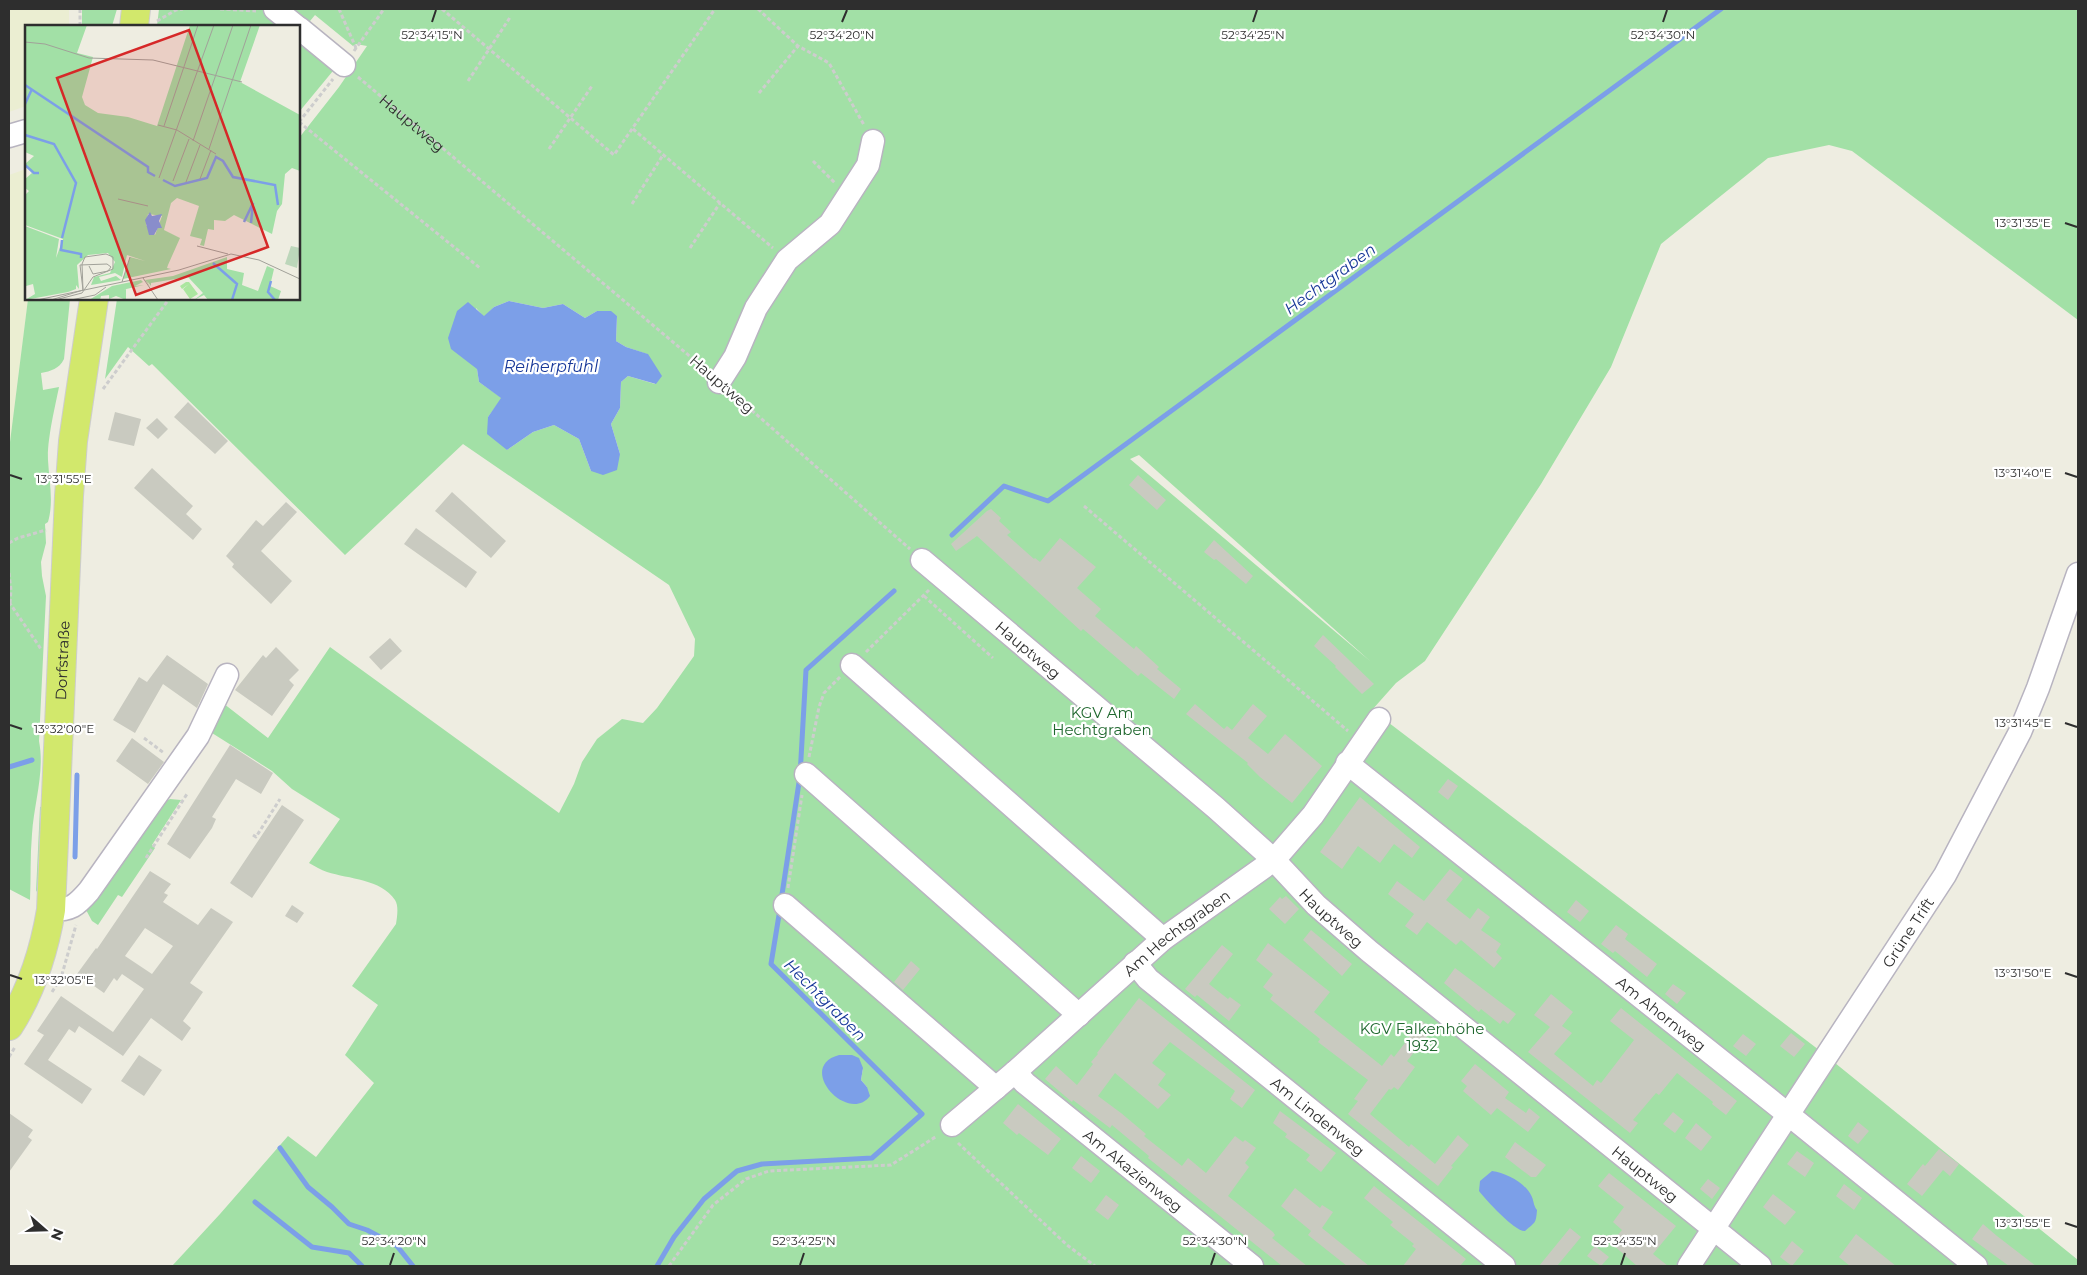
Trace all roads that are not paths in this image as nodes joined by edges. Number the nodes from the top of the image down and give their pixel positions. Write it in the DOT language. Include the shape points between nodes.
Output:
graph roads {
  1 [pos="268,10"];
  2 [pos="294,25"];
  3 [pos="300,28"];
  4 [pos="350,57"];
  5 [pos="25,131"];
  6 [pos="9,136"];
  7 [pos="873,141"];
  8 [pos="94,300"];
  9 [pos="719,382"];
  10 [pos="930,567"];
  11 [pos="2078,574"];
  12 [pos="852,665"];
  13 [pos="227,675"];
  14 [pos="1379,718"];
  15 [pos="1347,763"];
  16 [pos="806,774"];
  17 [pos="1274,860"];
  18 [pos="786,905"];
  19 [pos="51,910"];
  20 [pos="1163,939"];
  21 [pos="1135,963"];
  22 [pos="1079,1015"];
  23 [pos="9,1026"];
  24 [pos="1015,1072"];
  25 [pos="996,1088"];
  26 [pos="1789,1115"];
  27 [pos="949,1128"];
  28 [pos="1714,1229"];
  29 [pos="1252,1266"];
  30 [pos="1504,1266"];
  31 [pos="1689,1266"];
  32 [pos="1760,1266"];
  33 [pos="1976,1266"];
  1 -- 2 [label="street"];
  3 -- 4 [label="street"];
  5 -- 6 [label="street"];
  7 -- 9 [label="street" via="868,165 830,224 787,260 756,308 735,357"];
  8 -- 19 [label="main road, Dorfstraße" via="73,442 67,526"];
  10 -- 17 [label="street, Hauptweg"];
  11 -- 26 [label="street, Grüne Trift" via="2020,732 1946,875"];
  12 -- 20 [label="street"];
  13 -- 19 [label="street" via="198,736 89,892 67,910"];
  14 -- 15 [label="street, Am Hechtgraben"];
  15 -- 17 [label="street, Am Hechtgraben" via="1312,815"];
  15 -- 26 [label="street, Am Ahornweg"];
  16 -- 22 [label="street"];
  17 -- 20 [label="street, Am Hechtgraben"];
  17 -- 28 [label="street, Hauptweg" via="1316,905 1369,951"];
  18 -- 25 [label="street"];
  19 -- 23 [label="main road, Dorfstraße" via="39,964"];
  20 -- 21 [label="street, Am Hechtgraben"];
  21 -- 22 [label="street, Am Hechtgraben"];
  21 -- 30 [label="street, Am Lindenweg" via="1148,979"];
  22 -- 24 [label="street, Am Hechtgraben"];
  24 -- 25 [label="street, Am Hechtgraben"];
  24 -- 29 [label="street, Am Akazienweg"];
  25 -- 27 [label="street, Am Hechtgraben"];
  26 -- 28 [label="street, Grüne Trift"];
  26 -- 33 [label="street, Am Ahornweg"];
  28 -- 31 [label="street, Grüne Trift"];
  28 -- 32 [label="street, Hauptweg"];
}
